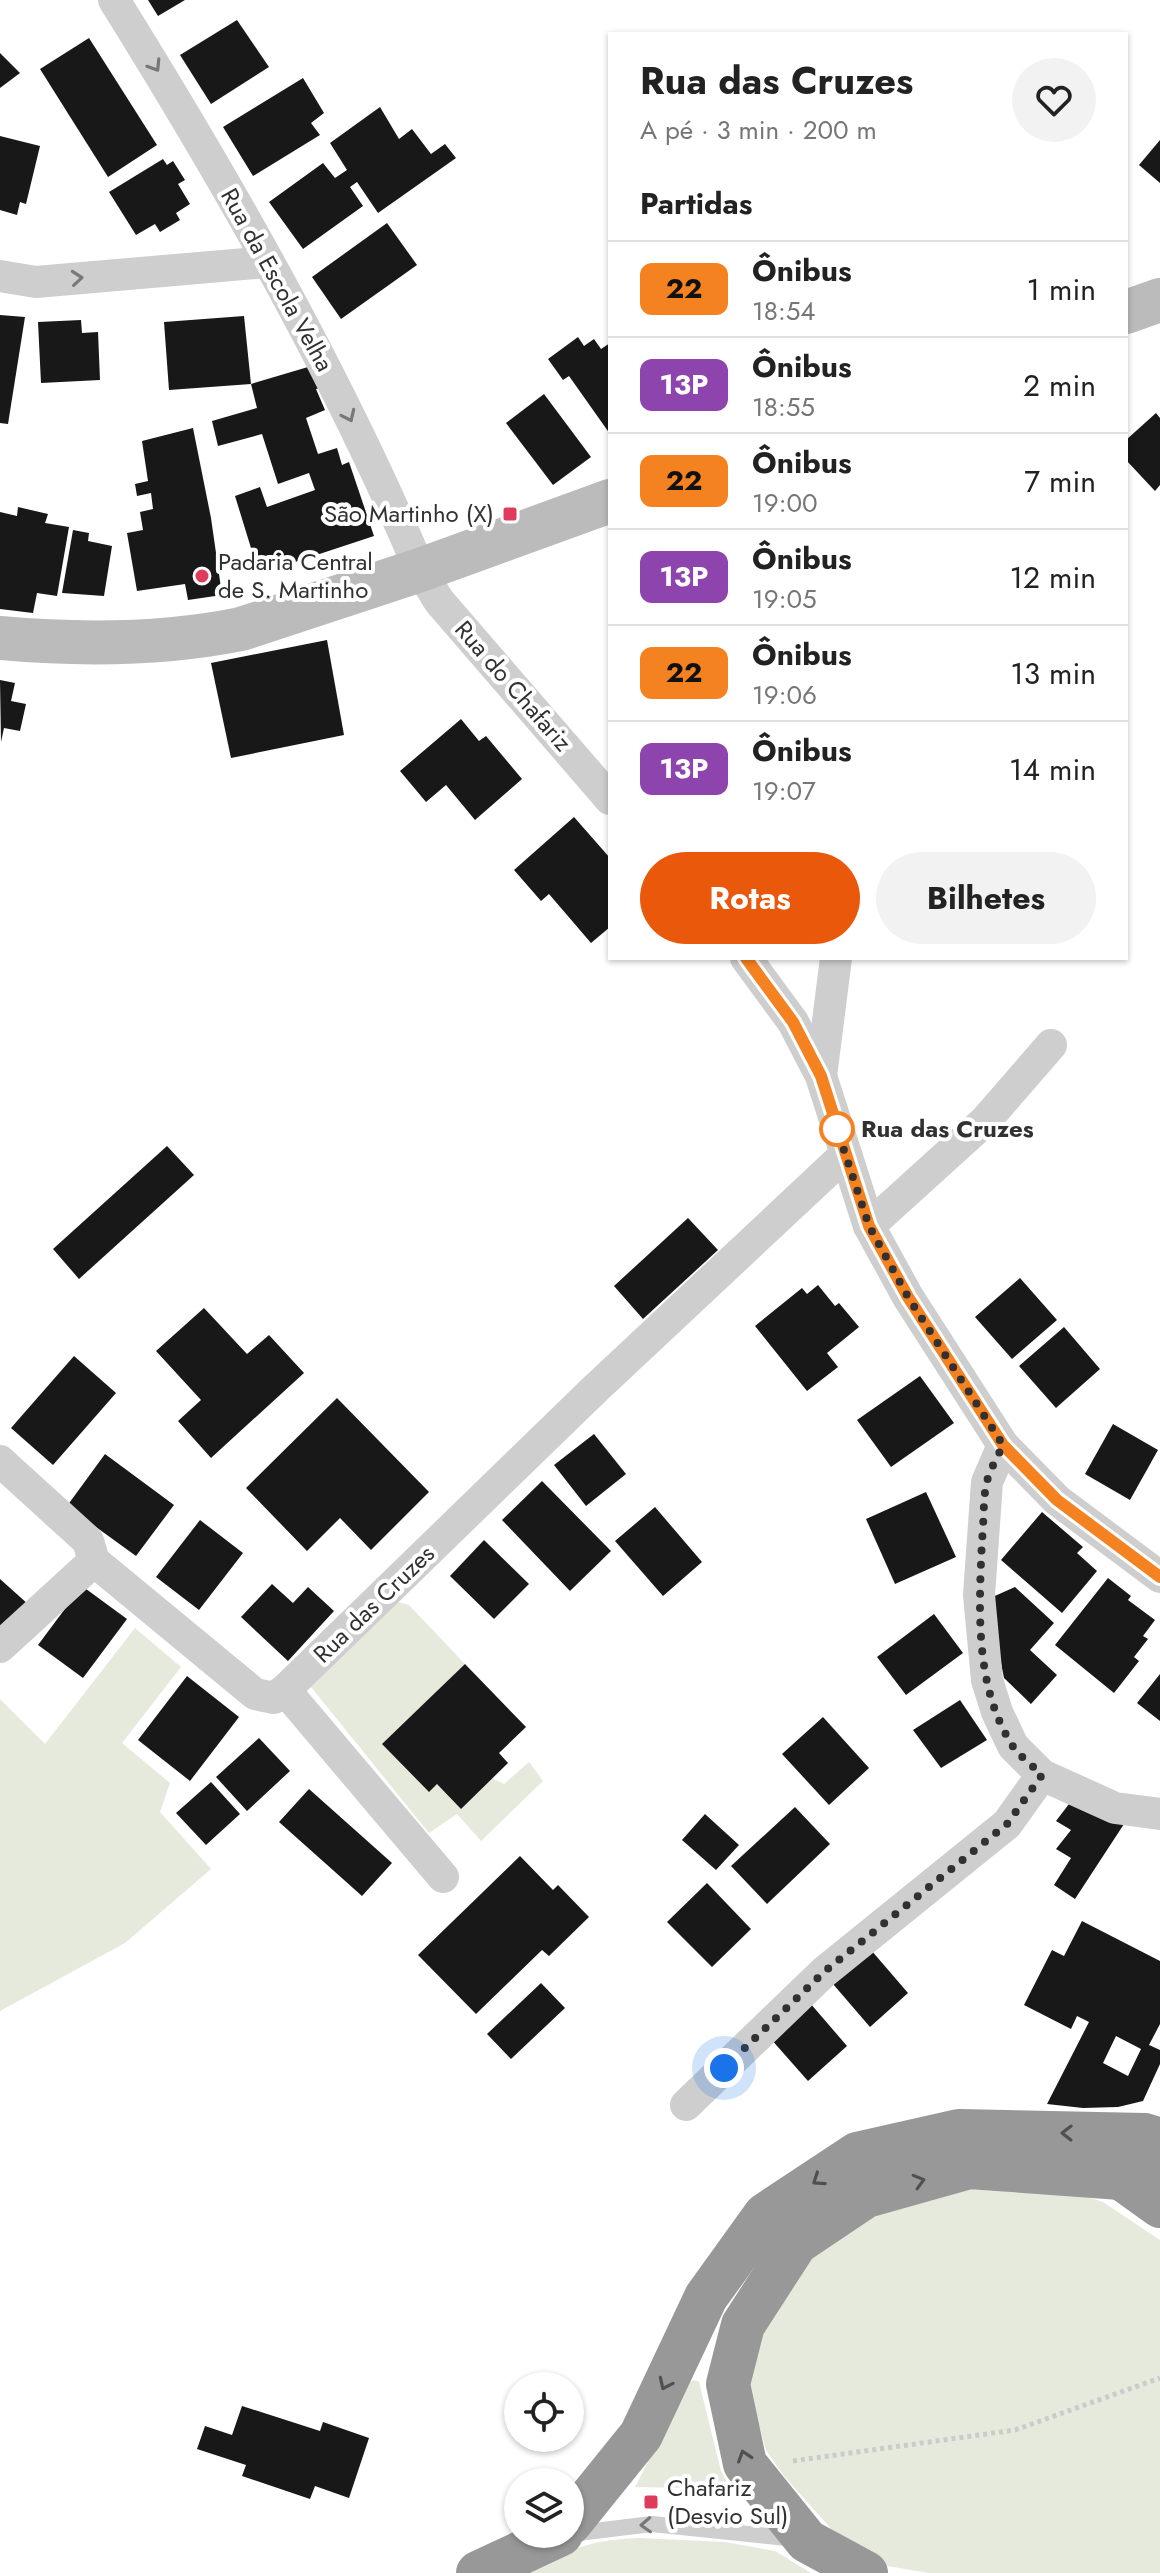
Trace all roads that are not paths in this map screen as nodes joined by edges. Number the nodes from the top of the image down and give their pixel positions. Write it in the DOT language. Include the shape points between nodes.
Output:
graph roads {
  1 [pos="114,0"];
  2 [pos="268,262"];
  3 [pos="0,276"];
  4 [pos="1160,300"];
  5 [pos="1128,311"];
  6 [pos="608,502"];
  7 [pos="420,570"];
  8 [pos="0,638"];
  9 [pos="608,797"];
  10 [pos="747,960"];
  11 [pos="836,960"];
  12 [pos="1051,1045"];
  13 [pos="821,1076"];
  14 [pos="846,1154"];
  15 [pos="869,1226"];
  16 [pos="1003,1445"];
  17 [pos="0,1461"];
  18 [pos="94,1561"];
  19 [pos="1160,1577"];
  20 [pos="0,1647"];
  21 [pos="285,1690"];
  22 [pos="1042,1775"];
  23 [pos="1160,1814"];
  24 [pos="443,1877"];
  25 [pos="686,2105"];
  26 [pos="1149,2150"];
  27 [pos="1160,2206"];
  28 [pos="584,2506"];
  29 [pos="584,2532"];
  30 [pos="807,2541"];
  31 [pos="534,2548"];
  32 [pos="478,2573"];
  33 [pos="866,2573"];
  1 -- 2 [label="street, Rua da Escola Velha, one-way"];
  3 -- 2 [label="street, one-way" via="36,282"];
  2 -- 7 [label="street, Rua da Escola Velha, one-way" via="323,360"];
  4 -- 5 [label="street"];
  6 -- 7 [label="street"];
  7 -- 8 [label="street" via="215,634 118,642"];
  7 -- 9 [label="street, Rua do Chafariz" via="439,601"];
  10 -- 13 [label="street" via="793,1022"];
  11 -- 13 [label="street"];
  12 -- 15 [label="street" via="986,1120"];
  13 -- 14 [label="street"];
  14 -- 15 [label="street"];
  14 -- 21 [label="street, Rua das Cruzes"];
  15 -- 16 [label="street"];
  16 -- 19 [label="street" via="1057,1500"];
  16 -- 22 [label="street" via="985,1499 979,1595 983,1653 997,1712 1013,1746"];
  17 -- 18 [label="street" via="88,1541"];
  18 -- 20 [label="street"];
  18 -- 21 [label="street" via="255,1694 274,1698"];
  21 -- 24 [label="street"];
  22 -- 23 [label="street" via="1115,1808"];
  22 -- 25 [label="street" via="1007,1824 824,1972"];
  26 -- 27 [label="highway"];
  26 -- 28 [label="highway, one-way" via="959,2131 857,2154 765,2215 706,2297 641,2435"];
  30 -- 26 [label="highway, one-way" via="745,2464 728,2384 743,2325 796,2243 866,2196 969,2167"];
  30 -- 29 [label="lane, one-way" via="652,2524"];
  30 -- 33 [label="highway"];
  31 -- 32 [label="highway"];
}
